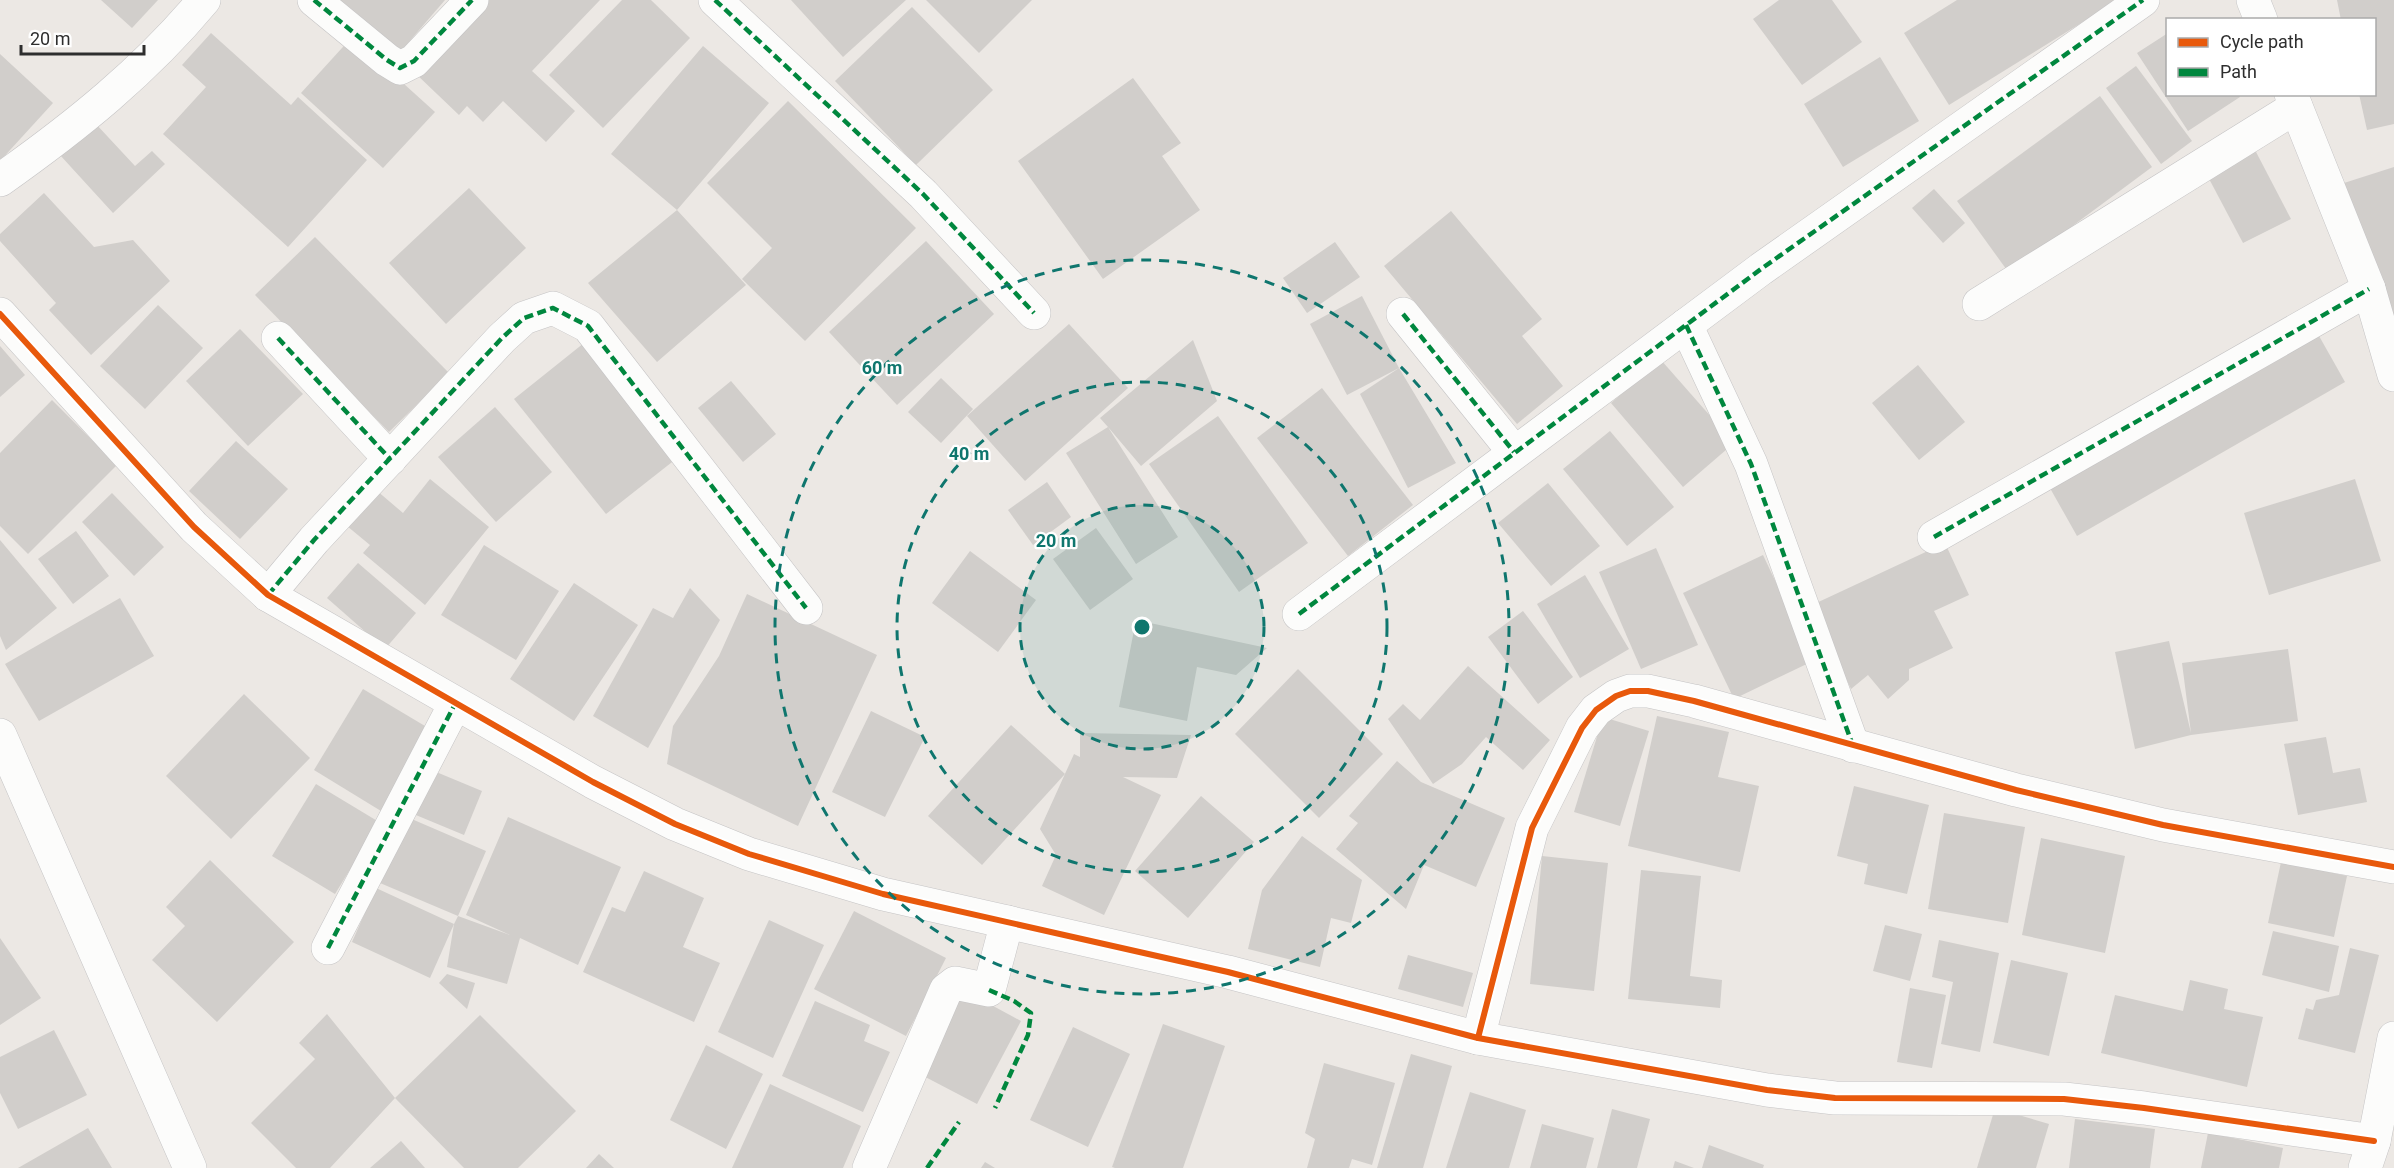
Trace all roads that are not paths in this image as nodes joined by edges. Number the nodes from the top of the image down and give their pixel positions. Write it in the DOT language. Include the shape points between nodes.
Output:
graph roads {
  1 [pos="204,0"];
  2 [pos="314,0"];
  3 [pos="472,0"];
  4 [pos="715,0"];
  5 [pos="2144,0"];
  6 [pos="2253,0"];
  7 [pos="2260,18"];
  8 [pos="2294,101"];
  9 [pos="0,180"];
  10 [pos="2369,289"];
  11 [pos="1979,304"];
  12 [pos="1034,313"];
  13 [pos="0,314"];
  14 [pos="1403,314"];
  15 [pos="1686,325"];
  16 [pos="279,338"];
  17 [pos="2394,375"];
  18 [pos="1514,452"];
  19 [pos="390,459"];
  20 [pos="1934,537"];
  21 [pos="268,595"];
  22 [pos="806,608"];
  23 [pos="1299,614"];
  24 [pos="455,704"];
  25 [pos="0,735"];
  26 [pos="1852,746"];
  27 [pos="2394,867"];
  28 [pos="1007,922"];
  29 [pos="328,948"];
  30 [pos="1478,1038"];
  31 [pos="2393,1055"];
  32 [pos="2369,1155"];
  33 [pos="190,1168"];
  34 [pos="869,1168"];
  1 -- 9 [label="street" via="136,74 88,116"];
  2 -- 3 [label="street" via="400,68 414,61"];
  4 -- 12 [label="street" via="923,194"];
  5 -- 15 [label="street"];
  6 -- 7 [label="street"];
  8 -- 10 [label="street"];
  8 -- 11 [label="street"];
  10 -- 17 [label="street"];
  10 -- 20 [label="street"];
  13 -- 21 [label="street" via="194,527"];
  14 -- 18 [label="street"];
  15 -- 18 [label="street"];
  15 -- 26 [label="street" via="1751,464"];
  16 -- 19 [label="street"];
  18 -- 23 [label="street"];
  19 -- 21 [label="street"];
  19 -- 22 [label="street" via="517,325 538,311 553,308 588,326"];
  21 -- 24 [label="street"];
  24 -- 28 [label="street" via="592,782 675,824 749,854 883,894"];
  24 -- 29 [label="street"];
  25 -- 33 [label="street"];
  26 -- 27 [label="street" via="2163,825"];
  26 -- 30 [label="street" via="1648,691 1629,691 1596,710 1582,728 1532,828"];
  28 -- 30 [label="street" via="1228,972"];
  28 -- 34 [label="street" via="988,990 955,983 946,990"];
  30 -- 32 [label="street" via="1835,1098 2064,1099 2144,1107"];
  31 -- 32 [label="street"];
}
